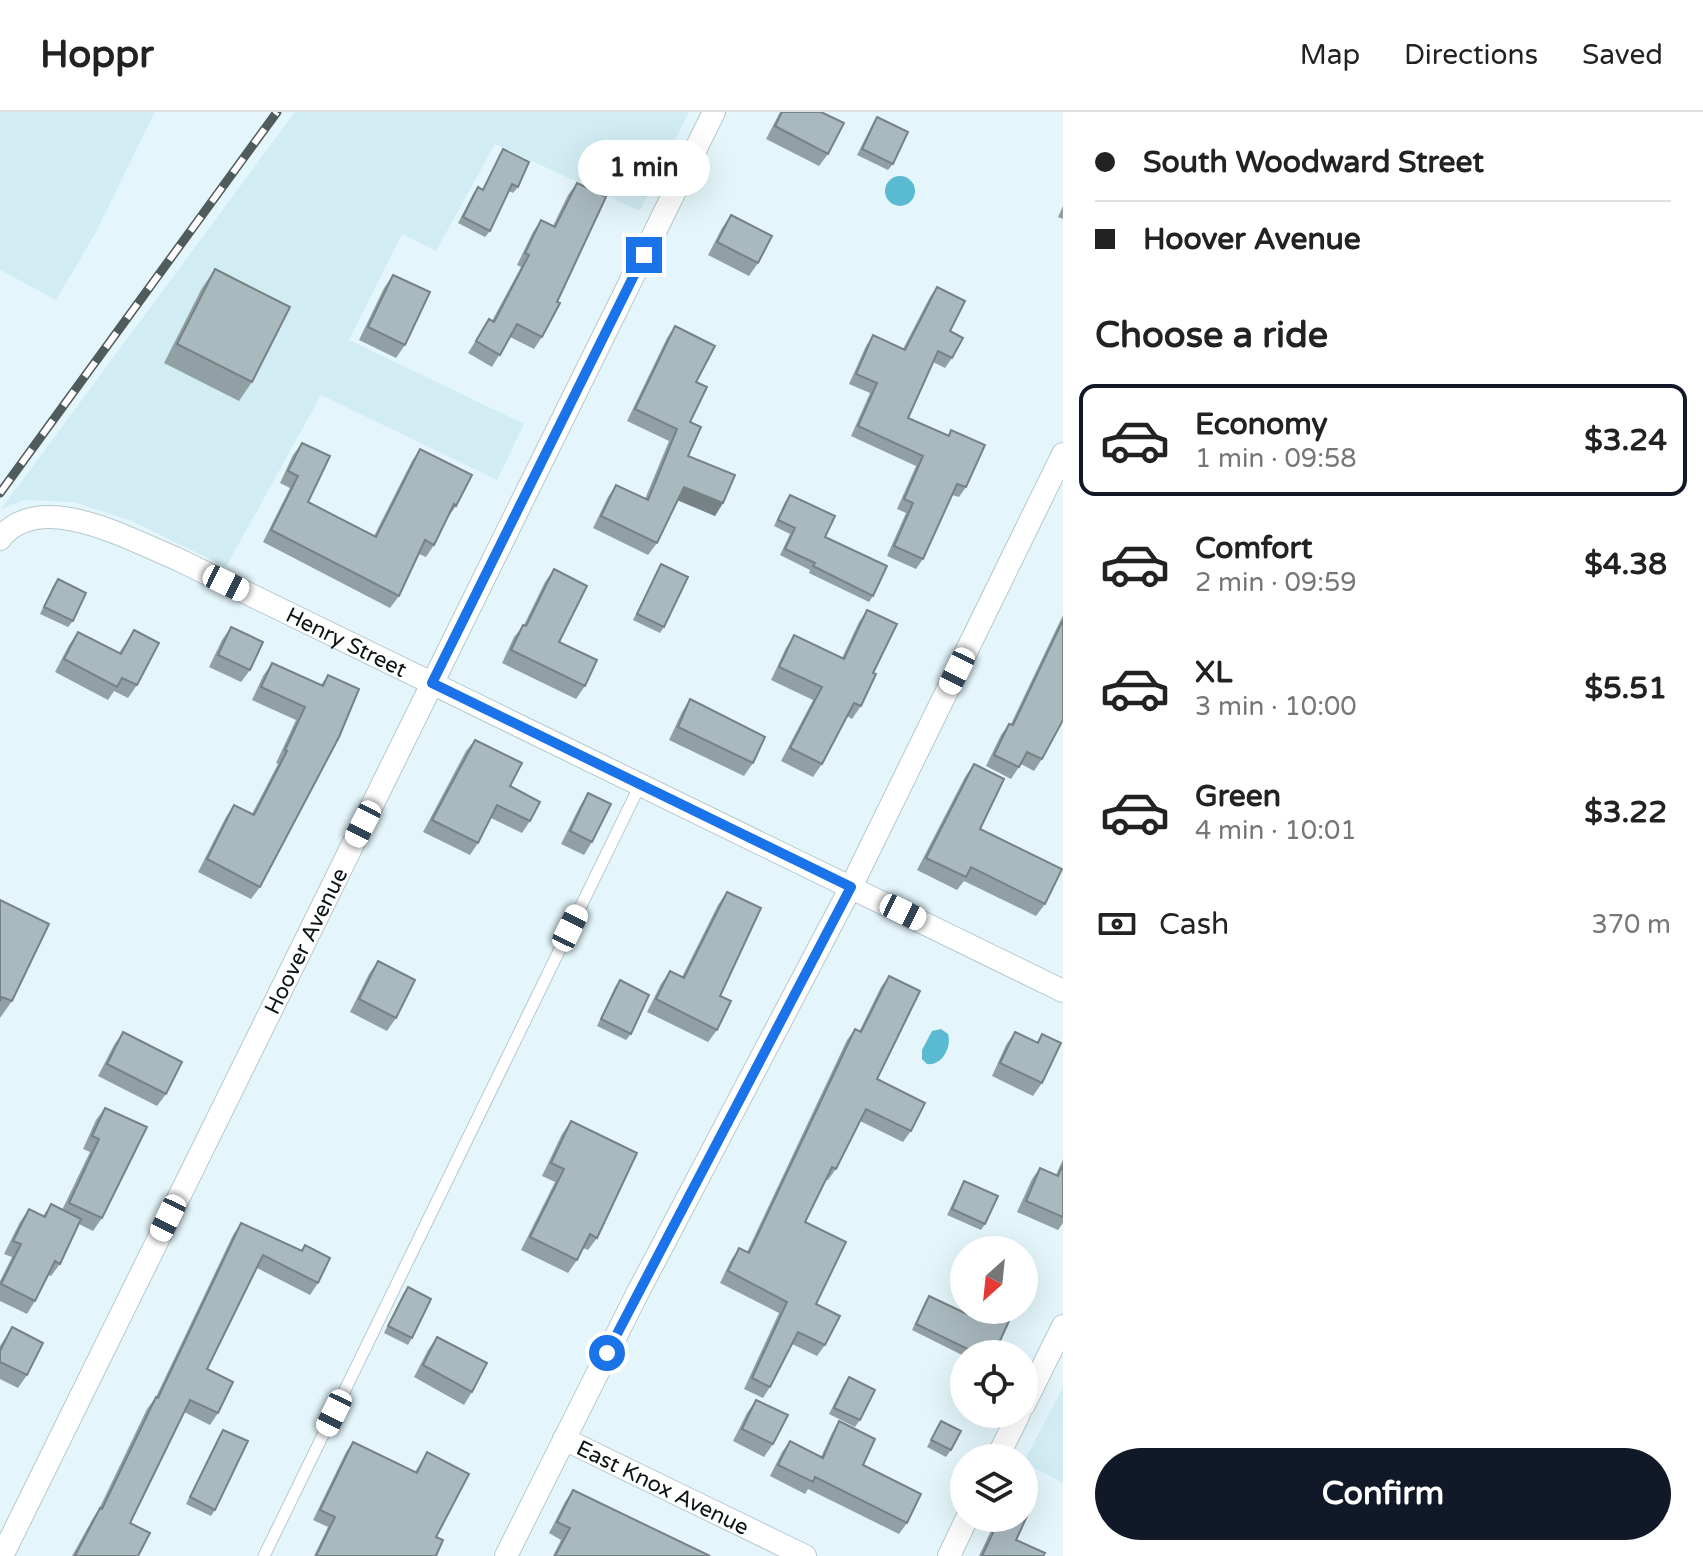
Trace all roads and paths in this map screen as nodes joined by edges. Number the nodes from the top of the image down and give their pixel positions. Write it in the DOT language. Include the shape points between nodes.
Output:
graph roads {
  1 [pos="714,112"];
  2 [pos="1063,454"];
  3 [pos="5,533"];
  4 [pos="432,683"];
  5 [pos="640,785"];
  6 [pos="851,887"];
  7 [pos="1063,991"];
  8 [pos="1063,1326"];
  9 [pos="1038,1377"];
  10 [pos="564,1439"];
  11 [pos="960,1532"];
  12 [pos="2,1556"];
  13 [pos="264,1556"];
  14 [pos="506,1556"];
  15 [pos="805,1556"];
  16 [pos="949,1556"];
  1 -- 4 [label="street, Hoover Avenue"];
  2 -- 6 [label="street"];
  3 -- 4 [label="street, Henry Street" via="33,517 88,523 175,558"];
  4 -- 5 [label="street, Henry Street"];
  4 -- 12 [label="street, Hoover Avenue"];
  5 -- 6 [label="street, Henry Street"];
  5 -- 13 [label="lane"];
  6 -- 7 [label="street, Henry Street"];
  6 -- 10 [label="street"];
  8 -- 9 [label="street"];
  10 -- 14 [label="street"];
  10 -- 15 [label="street, East Knox Avenue"];
  11 -- 16 [label="street"];
}
